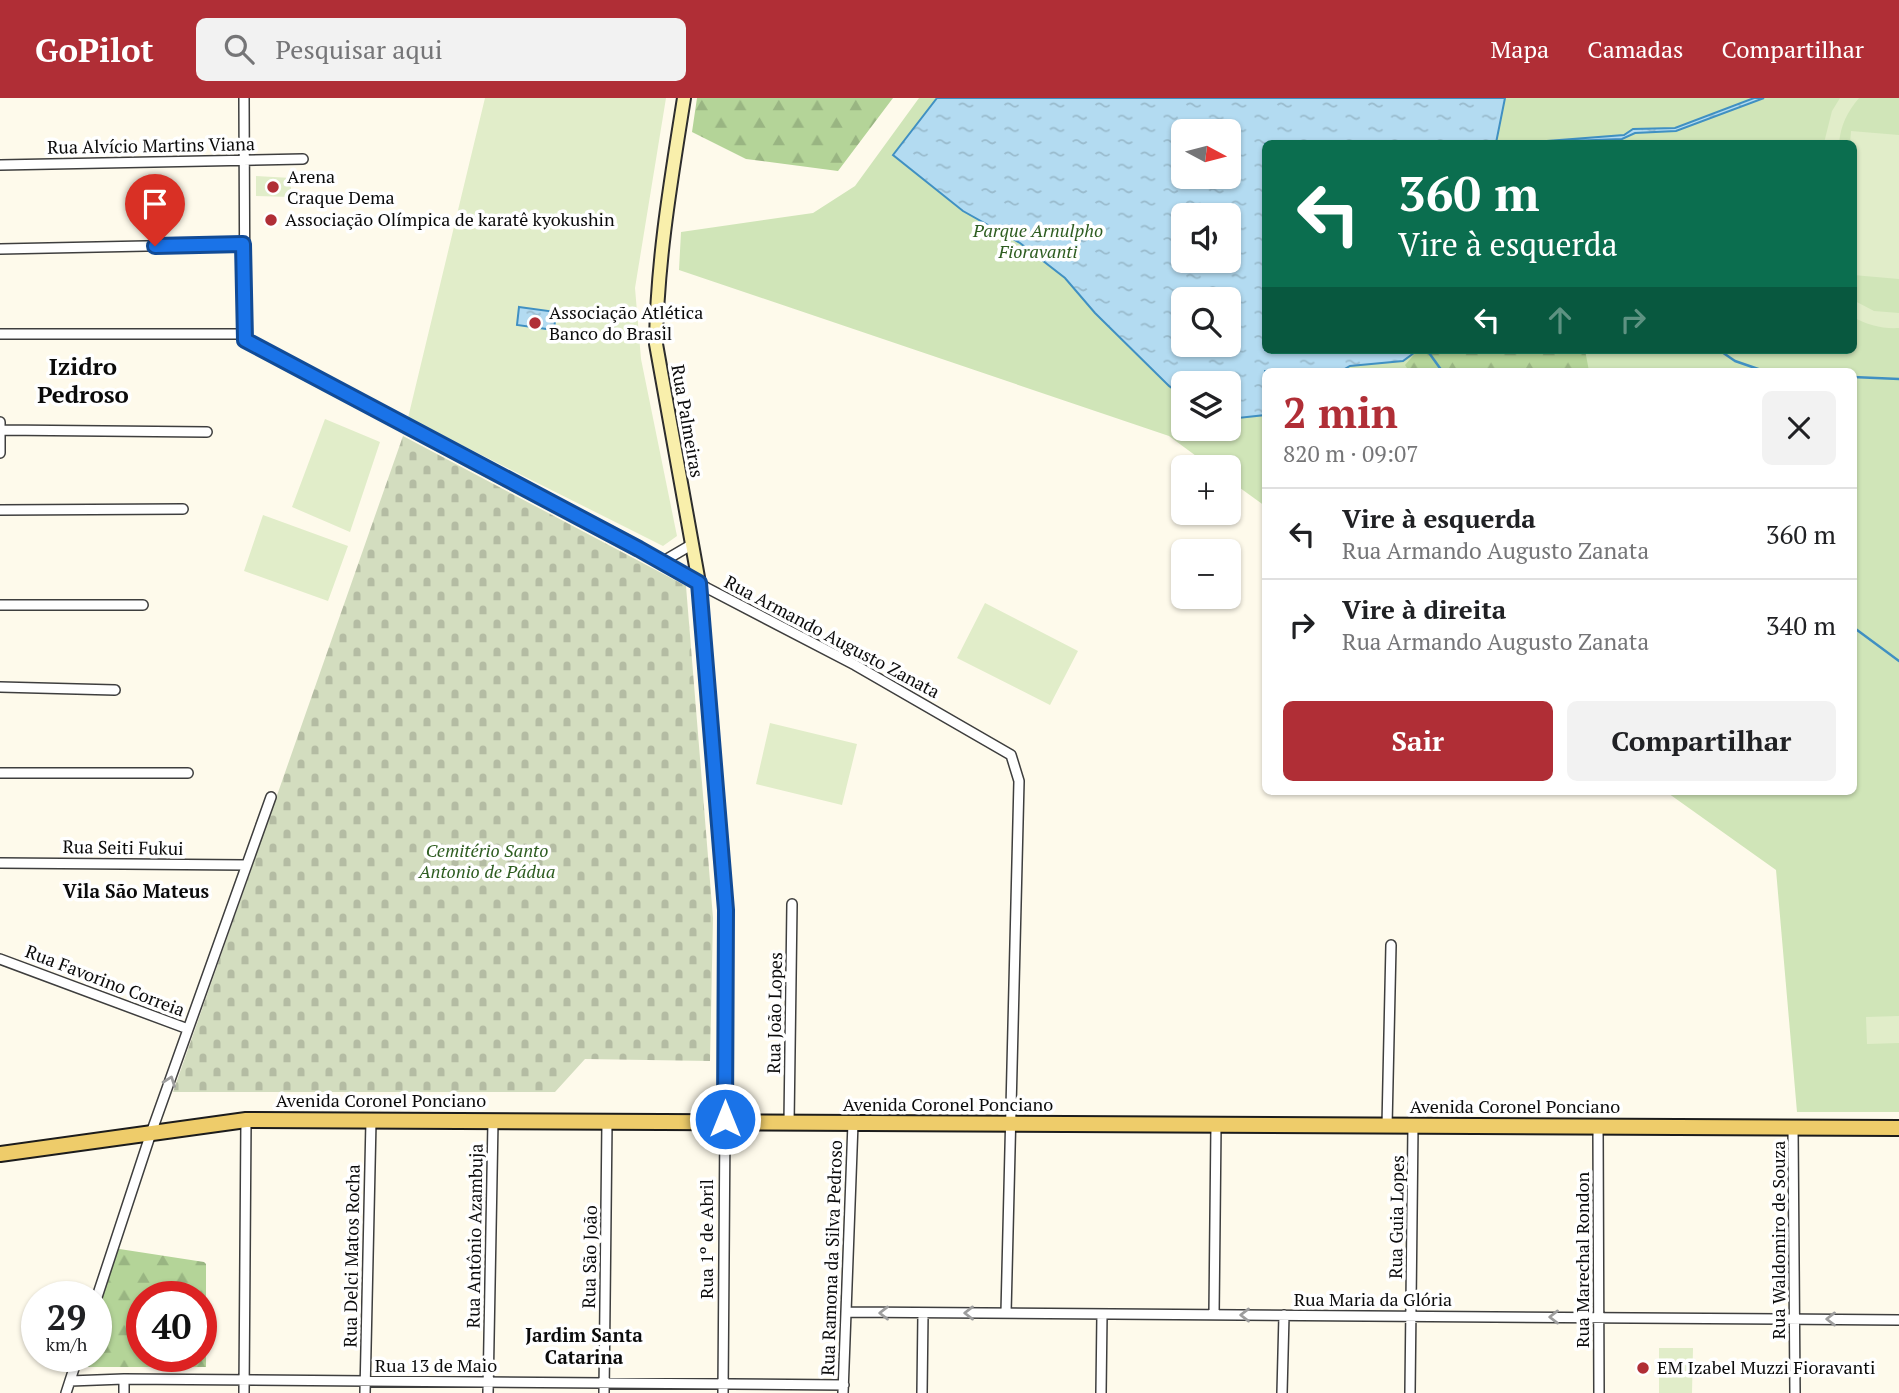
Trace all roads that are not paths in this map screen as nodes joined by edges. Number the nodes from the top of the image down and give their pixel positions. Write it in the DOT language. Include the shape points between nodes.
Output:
graph roads {
  1 [pos="244,98"];
  2 [pos="684,98"];
  3 [pos="303,159"];
  4 [pos="244,160"];
  5 [pos="0,166"];
  6 [pos="243,244"];
  7 [pos="0,249"];
  8 [pos="0,334"];
  9 [pos="243,334"];
  10 [pos="0,422"];
  11 [pos="0,430"];
  12 [pos="207,432"];
  13 [pos="0,453"];
  14 [pos="183,509"];
  15 [pos="0,510"];
  16 [pos="691,545"];
  17 [pos="662,562"];
  18 [pos="699,583"];
  19 [pos="0,605"];
  20 [pos="143,605"];
  21 [pos="0,688"];
  22 [pos="115,690"];
  23 [pos="0,773"];
  24 [pos="188,773"];
  25 [pos="271,797"];
  26 [pos="0,863"];
  27 [pos="246,866"];
  28 [pos="792,904"];
  29 [pos="1391,945"];
  30 [pos="0,959"];
  31 [pos="188,1029"];
  32 [pos="246,1120"];
  33 [pos="371,1121"];
  34 [pos="493,1121"];
  35 [pos="607,1122"];
  36 [pos="725,1123"];
  37 [pos="789,1123"];
  38 [pos="853,1123"];
  39 [pos="1012,1124"];
  40 [pos="1216,1125"];
  41 [pos="1387,1126"];
  42 [pos="1413,1126"];
  43 [pos="1598,1127"];
  44 [pos="1793,1128"];
  45 [pos="1899,1128"];
  46 [pos="152,1132"];
  47 [pos="0,1154"];
  48 [pos="102,1281"];
  49 [pos="846,1312"];
  50 [pos="923,1313"];
  51 [pos="1006,1313"];
  52 [pos="1102,1314"];
  53 [pos="1214,1315"];
  54 [pos="1284,1315"];
  55 [pos="1412,1316"];
  56 [pos="1599,1318"];
  57 [pos="1796,1319"];
  58 [pos="1899,1320"];
  59 [pos="73,1372"];
  60 [pos="124,1379"];
  61 [pos="244,1380"];
  62 [pos="70,1381"];
  63 [pos="365,1381"];
  64 [pos="488,1382"];
  65 [pos="604,1388"];
  66 [pos="723,1389"];
  67 [pos="844,1389"];
  68 [pos="66,1393"];
  69 [pos="124,1393"];
  70 [pos="244,1393"];
  71 [pos="365,1393"];
  72 [pos="488,1393"];
  73 [pos="922,1393"];
  74 [pos="1101,1393"];
  75 [pos="1282,1393"];
  76 [pos="1410,1393"];
  77 [pos="1599,1393"];
  78 [pos="1794,1393"];
  1 -- 4 [label="street"];
  2 -- 16 [label="street, Rua Palmeiras" via="661,248 656,344"];
  3 -- 4 [label="street, Rua Alvício Martins Viana"];
  4 -- 5 [label="street, Rua Alvício Martins Viana"];
  4 -- 6 [label="street"];
  6 -- 7 [label="street"];
  6 -- 9 [label="street"];
  8 -- 9 [label="street"];
  9 -- 17 [label="street, Rua Armando Augusto Zanata" via="245,340"];
  10 -- 11 [label="street"];
  11 -- 12 [label="street"];
  11 -- 13 [label="street"];
  14 -- 15 [label="street"];
  16 -- 17 [label="street"];
  16 -- 18 [label="street, Rua Palmeiras"];
  17 -- 18 [label="street, Rua Armando Augusto Zanata"];
  18 -- 36 [label="street, Rua 1º de Abril" via="726,910"];
  18 -- 39 [label="street, Rua Armando Augusto Zanata" via="1011,755 1019,781"];
  19 -- 20 [label="street"];
  21 -- 22 [label="street"];
  23 -- 24 [label="street"];
  25 -- 27 [label="street"];
  26 -- 27 [label="street, Rua Seiti Fukui"];
  27 -- 31 [label="street"];
  28 -- 37 [label="street, Rua João Lopes"];
  29 -- 41 [label="street"];
  30 -- 31 [label="street, Rua Favorino Correia"];
  46 -- 31 [label="street, one-way"];
  32 -- 33 [label="main road, Avenida Coronel Ponciano"];
  32 -- 46 [label="main road, Avenida Coronel Ponciano"];
  32 -- 61 [label="street"];
  33 -- 34 [label="main road, Avenida Coronel Ponciano"];
  33 -- 63 [label="street, Rua Delci Matos Rocha"];
  34 -- 35 [label="main road, Avenida Coronel Ponciano"];
  34 -- 64 [label="street, Rua Antônio Azambuja"];
  35 -- 36 [label="main road, Avenida Coronel Ponciano"];
  35 -- 65 [label="street, Rua São João"];
  36 -- 37 [label="main road, Avenida Coronel Ponciano"];
  36 -- 66 [label="street, Rua 1º de Abril"];
  37 -- 38 [label="main road, Avenida Coronel Ponciano"];
  38 -- 39 [label="main road, Avenida Coronel Ponciano"];
  38 -- 49 [label="street, Rua Ramona da Silva Pedroso"];
  39 -- 40 [label="main road, Avenida Coronel Ponciano"];
  39 -- 51 [label="street, Rua Armando Augusto Zanata"];
  40 -- 41 [label="main road, Avenida Coronel Ponciano"];
  40 -- 53 [label="street"];
  41 -- 42 [label="main road, Avenida Coronel Ponciano"];
  42 -- 43 [label="main road, Avenida Coronel Ponciano"];
  42 -- 55 [label="street, Rua Guia Lopes"];
  43 -- 44 [label="main road, Avenida Coronel Ponciano"];
  43 -- 56 [label="street, Rua Marechal Rondon"];
  44 -- 45 [label="main road, Avenida Coronel Ponciano"];
  44 -- 57 [label="street, Rua Waldomiro de Souza"];
  46 -- 47 [label="main road, Avenida Coronel Ponciano"];
  46 -- 48 [label="street"];
  50 -- 49 [label="street, Rua Maria da Glória, one-way"];
  49 -- 67 [label="street, Rua Ramona da Silva Pedroso"];
  51 -- 50 [label="street, Rua Maria da Glória, one-way"];
  50 -- 73 [label="street"];
  51 -- 52 [label="street, Rua Maria da Glória"];
  52 -- 53 [label="street, Rua Maria da Glória"];
  52 -- 74 [label="street"];
  54 -- 53 [label="street, Rua Maria da Glória, one-way"];
  54 -- 55 [label="street, Rua Maria da Glória"];
  54 -- 75 [label="street"];
  56 -- 55 [label="street, Rua Maria da Glória, one-way"];
  55 -- 76 [label="street, Rua Guia Lopes"];
  56 -- 57 [label="street, Rua Maria da Glória"];
  56 -- 77 [label="street, Rua Marechal Rondon"];
  58 -- 57 [label="street, Rua Maria da Glória, one-way"];
  57 -- 78 [label="street, Rua Waldomiro de Souza"];
  59 -- 62 [label="street"];
  60 -- 61 [label="street, Rua 13 de Maio"];
  60 -- 62 [label="street, Rua 13 de Maio"];
  60 -- 69 [label="street"];
  61 -- 63 [label="street, Rua 13 de Maio"];
  61 -- 70 [label="street"];
  62 -- 68 [label="street"];
  63 -- 64 [label="street, Rua 13 de Maio"];
  63 -- 71 [label="street, Rua Delci Matos Rocha"];
  64 -- 65 [label="street, Rua 13 de Maio"];
  64 -- 72 [label="street, Rua Antônio Azambuja"];
  65 -- 66 [label="street, Rua 13 de Maio"];
  66 -- 67 [label="street, Rua 13 de Maio"];
}
